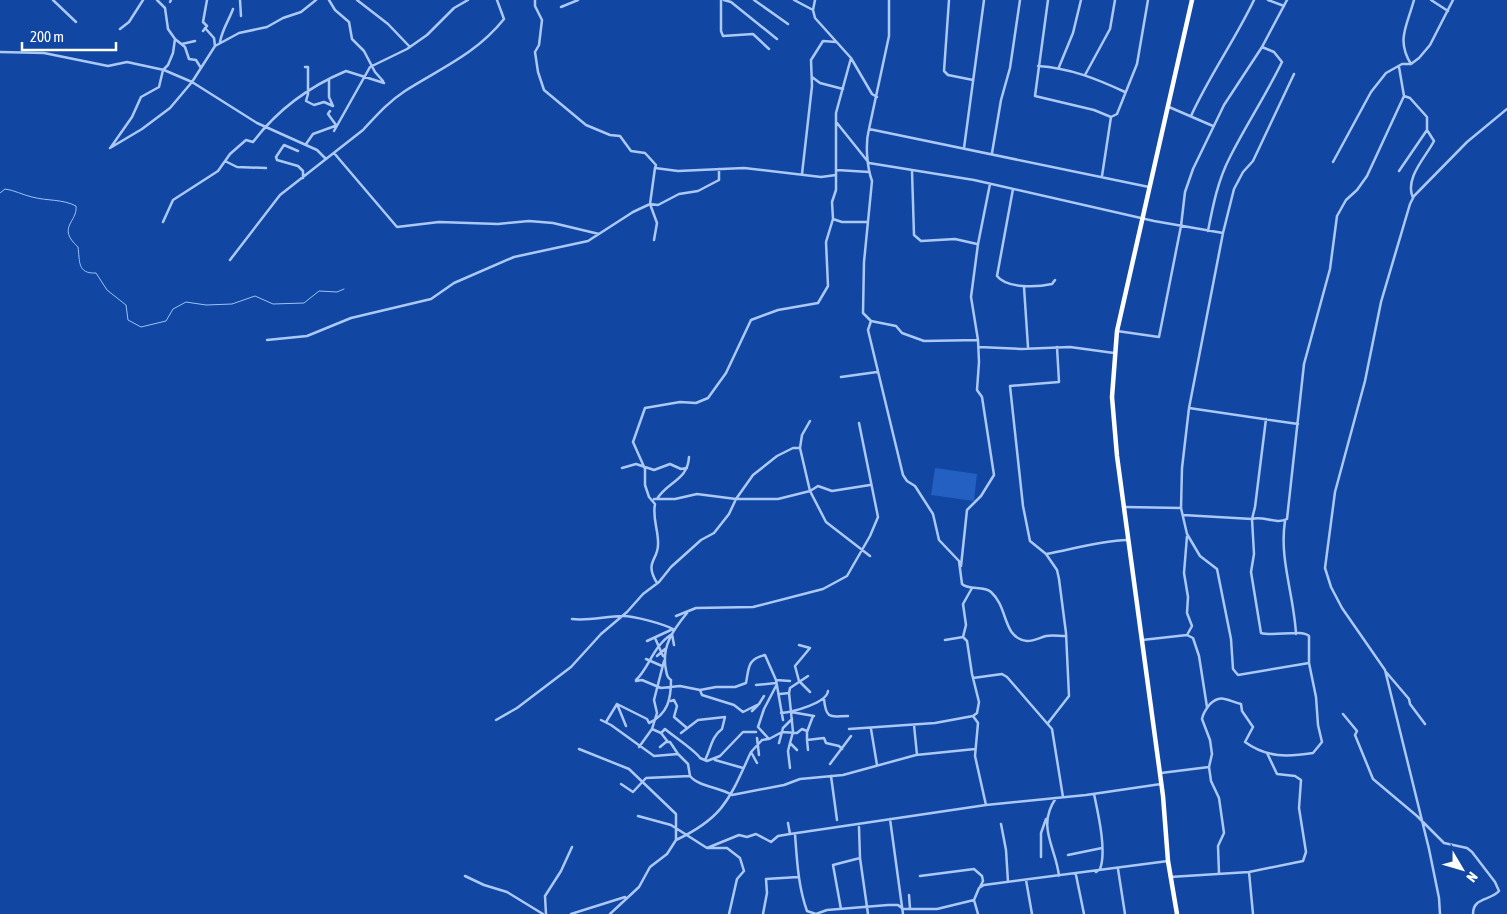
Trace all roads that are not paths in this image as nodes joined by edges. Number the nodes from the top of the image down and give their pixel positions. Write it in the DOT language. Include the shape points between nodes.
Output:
graph roads {
  1 [pos="143,0"];
  2 [pos="157,0"];
  3 [pos="208,0"];
  4 [pos="240,0"];
  5 [pos="316,0"];
  6 [pos="330,0"];
  7 [pos="357,0"];
  8 [pos="468,0"];
  9 [pos="497,0"];
  10 [pos="535,0"];
  11 [pos="578,0"];
  12 [pos="724,0"];
  13 [pos="754,0"];
  14 [pos="794,0"];
  15 [pos="815,0"];
  16 [pos="889,0"];
  17 [pos="950,0"];
  18 [pos="984,0"];
  19 [pos="1020,0"];
  20 [pos="1048,0"];
  21 [pos="1080,0"];
  22 [pos="1116,0"];
  23 [pos="1148,0"];
  24 [pos="1192,0"];
  25 [pos="1254,0"];
  26 [pos="1268,0"];
  27 [pos="1287,0"];
  28 [pos="1414,0"];
  29 [pos="1431,0"];
  30 [pos="1453,0"];
  31 [pos="56,1"];
  32 [pos="1284,6"];
  33 [pos="561,7"];
  34 [pos="234,9"];
  35 [pos="813,10"];
  36 [pos="1448,11"];
  37 [pos="240,16"];
  38 [pos="76,22"];
  39 [pos="788,24"];
  40 [pos="120,29"];
  41 [pos="777,39"];
  42 [pos="175,40"];
  43 [pos="195,41"];
  44 [pos="220,42"];
  45 [pos="836,42"];
  46 [pos="182,44"];
  47 [pos="215,46"];
  48 [pos="410,47"];
  49 [pos="1262,47"];
  50 [pos="768,49"];
  51 [pos="0,52"];
  52 [pos="851,58"];
  53 [pos="1411,64"];
  54 [pos="373,66"];
  55 [pos="1038,66"];
  56 [pos="305,67"];
  57 [pos="1059,67"];
  58 [pos="1399,67"];
  59 [pos="201,68"];
  60 [pos="164,70"];
  61 [pos="1294,74"];
  62 [pos="1085,75"];
  63 [pos="363,76"];
  64 [pos="812,76"];
  65 [pos="329,79"];
  66 [pos="974,80"];
  67 [pos="192,82"];
  68 [pos="843,89"];
  69 [pos="308,90"];
  70 [pos="1125,92"];
  71 [pos="1404,96"];
  72 [pos="877,97"];
  73 [pos="1167,106"];
  74 [pos="1507,110"];
  75 [pos="330,111"];
  76 [pos="1191,116"];
  77 [pos="1111,117"];
  78 [pos="837,123"];
  79 [pos="336,125"];
  80 [pos="1213,126"];
  81 [pos="264,127"];
  82 [pos="870,130"];
  83 [pos="1427,130"];
  84 [pos="334,131"];
  85 [pos="306,144"];
  86 [pos="964,148"];
  87 [pos="298,151"];
  88 [pos="334,153"];
  89 [pos="992,153"];
  90 [pos="326,159"];
  91 [pos="225,161"];
  92 [pos="1333,162"];
  93 [pos="869,163"];
  94 [pos="266,168"];
  95 [pos="655,168"];
  96 [pos="719,169"];
  97 [pos="837,170"];
  98 [pos="912,171"];
  99 [pos="1399,171"];
  100 [pos="869,172"];
  101 [pos="802,174"];
  102 [pos="836,175"];
  103 [pos="1102,176"];
  104 [pos="303,178"];
  105 [pos="990,184"];
  106 [pos="1149,187"];
  107 [pos="1013,189"];
  108 [pos="1413,198"];
  109 [pos="650,204"];
  110 [pos="1141,218"];
  111 [pos="834,219"];
  112 [pos="163,222"];
  113 [pos="867,222"];
  114 [pos="1181,226"];
  115 [pos="1208,231"];
  116 [pos="599,234"];
  117 [pos="1223,234"];
  118 [pos="654,240"];
  119 [pos="978,244"];
  120 [pos="230,260"];
  121 [pos="1055,280"];
  122 [pos="1024,287"];
  123 [pos="871,321"];
  124 [pos="1117,331"];
  125 [pos="267,340"];
  126 [pos="978,340"];
  127 [pos="979,347"];
  128 [pos="1057,347"];
  129 [pos="1028,348"];
  130 [pos="1114,353"];
  131 [pos="877,372"];
  132 [pos="841,377"];
  133 [pos="1188,408"];
  134 [pos="1266,419"];
  135 [pos="810,421"];
  136 [pos="858,423"];
  137 [pos="1298,424"];
  138 [pos="800,448"];
  139 [pos="689,457"];
  140 [pos="644,466"];
  141 [pos="622,468"];
  142 [pos="687,468"];
  143 [pos="870,485"];
  144 [pos="810,490"];
  145 [pos="652,499"];
  146 [pos="657,499"];
  147 [pos="736,499"];
  148 [pos="1124,507"];
  149 [pos="1181,508"];
  150 [pos="1183,515"];
  151 [pos="1252,519"];
  152 [pos="1285,521"];
  153 [pos="1187,534"];
  154 [pos="1128,540"];
  155 [pos="862,550"];
  156 [pos="1046,554"];
  157 [pos="870,556"];
  158 [pos="961,570"];
  159 [pos="657,583"];
  160 [pos="972,588"];
  161 [pos="688,612"];
  162 [pos="622,616"];
  163 [pos="676,616"];
  164 [pos="572,618"];
  165 [pos="676,626"];
  166 [pos="673,629"];
  167 [pos="672,634"];
  168 [pos="1296,634"];
  169 [pos="1187,635"];
  170 [pos="1065,636"];
  171 [pos="963,637"];
  172 [pos="655,638"];
  173 [pos="945,640"];
  174 [pos="1142,640"];
  175 [pos="647,641"];
  176 [pos="674,645"];
  177 [pos="799,645"];
  178 [pos="659,646"];
  179 [pos="665,649"];
  180 [pos="661,652"];
  181 [pos="657,656"];
  182 [pos="664,659"];
  183 [pos="647,660"];
  184 [pos="1309,663"];
  185 [pos="662,666"];
  186 [pos="666,668"];
  187 [pos="1385,670"];
  188 [pos="808,676"];
  189 [pos="973,678"];
  190 [pos="790,681"];
  191 [pos="799,681"];
  192 [pos="776,683"];
  193 [pos="756,685"];
  194 [pos="658,686"];
  195 [pos="671,686"];
  196 [pos="700,690"];
  197 [pos="828,691"];
  198 [pos="810,692"];
  199 [pos="789,693"];
  200 [pos="780,694"];
  201 [pos="764,696"];
  202 [pos="824,699"];
  203 [pos="671,701"];
  204 [pos="617,704"];
  205 [pos="759,704"];
  206 [pos="1207,708"];
  207 [pos="752,711"];
  208 [pos="792,712"];
  209 [pos="782,713"];
  210 [pos="1343,714"];
  211 [pos="848,716"];
  212 [pos="973,716"];
  213 [pos="792,719"];
  214 [pos="496,720"];
  215 [pos="601,720"];
  216 [pos="655,720"];
  217 [pos="783,720"];
  218 [pos="606,722"];
  219 [pos="1048,723"];
  220 [pos="1425,724"];
  221 [pos="914,725"];
  222 [pos="626,726"];
  223 [pos="687,728"];
  224 [pos="871,728"];
  225 [pos="652,729"];
  226 [pos="849,729"];
  227 [pos="807,731"];
  228 [pos="661,732"];
  229 [pos="756,732"];
  230 [pos="782,732"];
  231 [pos="793,732"];
  232 [pos="681,733"];
  233 [pos="851,736"];
  234 [pos="757,738"];
  235 [pos="769,739"];
  236 [pos="807,740"];
  237 [pos="668,742"];
  238 [pos="779,743"];
  239 [pos="790,743"];
  240 [pos="756,744"];
  241 [pos="639,747"];
  242 [pos="660,747"];
  243 [pos="579,749"];
  244 [pos="842,749"];
  245 [pos="975,749"];
  246 [pos="797,750"];
  247 [pos="808,750"];
  248 [pos="751,752"];
  249 [pos="1267,753"];
  250 [pos="678,754"];
  251 [pos="759,755"];
  252 [pos="917,755"];
  253 [pos="705,760"];
  254 [pos="715,760"];
  255 [pos="757,762"];
  256 [pos="830,764"];
  257 [pos="876,765"];
  258 [pos="1209,767"];
  259 [pos="743,768"];
  260 [pos="790,768"];
  261 [pos="1160,773"];
  262 [pos="690,776"];
  263 [pos="831,776"];
  264 [pos="642,780"];
  265 [pos="622,784"];
  266 [pos="1161,784"];
  267 [pos="1094,794"];
  268 [pos="732,795"];
  269 [pos="1056,798"];
  270 [pos="1063,798"];
  271 [pos="986,805"];
  272 [pos="638,816"];
  273 [pos="1046,817"];
  274 [pos="890,819"];
  275 [pos="836,820"];
  276 [pos="1420,820"];
  277 [pos="788,823"];
  278 [pos="1001,824"];
  279 [pos="859,828"];
  280 [pos="677,830"];
  281 [pos="795,833"];
  282 [pos="790,834"];
  283 [pos="686,835"];
  284 [pos="676,840"];
  285 [pos="572,847"];
  286 [pos="707,848"];
  287 [pos="1102,848"];
  288 [pos="1068,855"];
  289 [pos="1041,856"];
  290 [pos="860,858"];
  291 [pos="1168,862"];
  292 [pos="1118,869"];
  293 [pos="1095,872"];
  294 [pos="1249,872"];
  295 [pos="1220,873"];
  296 [pos="1076,874"];
  297 [pos="465,876"];
  298 [pos="920,876"];
  299 [pos="1059,876"];
  300 [pos="798,877"];
  301 [pos="1170,877"];
  302 [pos="1026,880"];
  303 [pos="1008,882"];
  304 [pos="979,888"];
  305 [pos="909,895"];
  306 [pos="627,897"];
  307 [pos="974,900"];
  308 [pos="867,907"];
  309 [pos="910,908"];
  310 [pos="841,909"];
  311 [pos="903,909"];
  312 [pos="936,909"];
  313 [pos="920,910"];
  314 [pos="544,914"];
  315 [pos="571,914"];
  316 [pos="610,914"];
  317 [pos="729,914"];
  318 [pos="763,914"];
  319 [pos="817,914"];
  320 [pos="868,914"];
  321 [pos="903,914"];
  322 [pos="920,914"];
  323 [pos="936,914"];
  324 [pos="978,914"];
  325 [pos="1032,914"];
  326 [pos="1084,914"];
  327 [pos="1125,914"];
  328 [pos="1177,914"];
  329 [pos="1252,914"];
  330 [pos="1440,914"];
  331 [pos="1473,914"];
  1 -- 40 [label="street" via="129,22"];
  2 -- 42 [label="street" via="165,8 168,29"];
  3 -- 47 [label="street" via="204,30 214,38"];
  4 -- 37 [label="street"];
  5 -- 44 [label="street" via="267,27 239,33"];
  6 -- 54 [label="street" via="335,10 349,22 352,39"];
  7 -- 48 [label="street" via="388,24"];
  8 -- 48 [label="street" via="454,8"];
  9 -- 88 [label="street" via="504,19 495,31 465,56 404,92"];
  10 -- 95 [label="street" via="534,6 542,20 535,52 544,90 586,125 620,136 631,151 645,153"];
  11 -- 33 [label="street"];
  12 -- 41 [label="street" via="731,2"];
  12 -- 50 [label="street" via="723,36 753,34"];
  13 -- 39 [label="street"];
  14 -- 35 [label="street"];
  15 -- 35 [label="street"];
  16 -- 72 [label="street" via="889,36"];
  17 -- 66 [label="street" via="944,71 948,75"];
  18 -- 66 [label="street"];
  19 -- 89 [label="street"];
  20 -- 55 [label="street"];
  21 -- 57 [label="street" via="1073,33"];
  22 -- 62 [label="street" via="1110,29"];
  23 -- 70 [label="street" via="1137,64"];
  24 -- 73 [label="highway"];
  25 -- 76 [label="street" via="1214,76 1203,88"];
  26 -- 32 [label="street"];
  27 -- 32 [label="street"];
  28 -- 53 [label="street" via="1401,40"];
  29 -- 36 [label="street"];
  30 -- 36 [label="street"];
  31 -- 38 [label="street"];
  32 -- 49 [label="street"];
  34 -- 44 [label="street"];
  35 -- 45 [label="street" via="818,22"];
  36 -- 53 [label="street" via="1430,45"];
  42 -- 46 [label="street"];
  42 -- 60 [label="street" via="173,53"];
  43 -- 46 [label="street"];
  44 -- 47 [label="street"];
  45 -- 52 [label="street"];
  45 -- 64 [label="street" via="822,41 816,49 811,60"];
  46 -- 59 [label="street" via="189,59 196,60"];
  47 -- 59 [label="street"];
  48 -- 54 [label="street"];
  49 -- 80 [label="street"];
  49 -- 115 [label="street" via="1274,52 1282,62 1230,157 1216,192"];
  51 -- 60 [label="street" via="44,53 108,66 127,62"];
  52 -- 68 [label="street"];
  52 -- 72 [label="street"];
  53 -- 58 [label="street"];
  54 -- 63 [label="street"];
  54 -- 63 [label="street" via="384,82"];
  55 -- 57 [label="street"];
  55 -- 77 [label="street" via="1035,96"];
  56 -- 69 [label="street" via="308,67"];
  57 -- 62 [label="street"];
  58 -- 71 [label="street"];
  58 -- 92 [label="street" via="1386,74 1371,92"];
  59 -- 67 [label="street"];
  60 -- 67 [label="street"];
  60 -- 67 [label="street" via="159,87 141,97 132,117 110,148 170,108"];
  61 -- 117 [label="street" via="1253,162 1234,189"];
  62 -- 70 [label="street"];
  63 -- 65 [label="street" via="346,72"];
  63 -- 79 [label="street"];
  64 -- 68 [label="street" via="820,83"];
  64 -- 101 [label="street"];
  65 -- 69 [label="street"];
  65 -- 69 [label="street" via="328,90 333,106 306,101"];
  66 -- 86 [label="street"];
  67 -- 81 [label="street"];
  68 -- 78 [label="street" via="837,107"];
  69 -- 81 [label="street"];
  70 -- 77 [label="street" via="1117,114"];
  71 -- 83 [label="street" via="1410,98 1427,117"];
  71 -- 137 [label="street" via="1367,176 1337,216 1330,269 1304,364"];
  72 -- 82 [label="street"];
  73 -- 76 [label="street"];
  73 -- 106 [label="highway"];
  74 -- 108 [label="street" via="1467,142"];
  75 -- 79 [label="street" via="328,114"];
  76 -- 80 [label="street"];
  77 -- 103 [label="street"];
  78 -- 93 [label="street"];
  78 -- 97 [label="street"];
  79 -- 84 [label="street"];
  79 -- 85 [label="street" via="313,134"];
  80 -- 114 [label="street" via="1185,192"];
  81 -- 85 [label="street"];
  81 -- 91 [label="street" via="253,142 246,140"];
  82 -- 86 [label="street"];
  82 -- 93 [label="street" via="867,138"];
  83 -- 99 [label="street"];
  83 -- 108 [label="street" via="1434,141 1415,172 1410,191"];
  85 -- 90 [label="street"];
  86 -- 89 [label="street"];
  87 -- 104 [label="street" via="284,145 276,156 277,160 303,170"];
  88 -- 90 [label="street"];
  88 -- 116 [label="street" via="397,227 439,222 498,224 529,220 553,222"];
  89 -- 103 [label="street"];
  90 -- 104 [label="street"];
  91 -- 94 [label="street" via="237,167"];
  91 -- 112 [label="street" via="218,171 173,200"];
  93 -- 98 [label="street"];
  93 -- 100 [label="street"];
  95 -- 96 [label="street" via="678,171"];
  95 -- 109 [label="street"];
  96 -- 101 [label="street" via="744,168"];
  96 -- 109 [label="street" via="720,180 658,205"];
  97 -- 100 [label="street"];
  97 -- 102 [label="street"];
  98 -- 105 [label="street"];
  98 -- 119 [label="street" via="916,239 955,239"];
  100 -- 113 [label="street" via="872,181"];
  101 -- 102 [label="street"];
  102 -- 111 [label="street" via="832,202"];
  103 -- 106 [label="street"];
  104 -- 120 [label="street" via="280,196"];
  105 -- 107 [label="street"];
  105 -- 119 [label="street"];
  106 -- 110 [label="highway"];
  107 -- 110 [label="street"];
  107 -- 122 [label="street" via="996,273 1000,280"];
  108 -- 187 [label="street" via="1381,302 1365,381 1343,457 1335,492 1326,568 1342,608"];
  109 -- 116 [label="street"];
  109 -- 118 [label="street" via="657,223"];
  110 -- 114 [label="street"];
  110 -- 124 [label="highway"];
  111 -- 113 [label="street"];
  111 -- 140 [label="street" via="826,242 826,293 818,303 778,310 751,320 726,373 708,398 696,403 680,402 645,408 633,442"];
  113 -- 123 [label="street" via="863,313"];
  114 -- 115 [label="street"];
  114 -- 124 [label="street" via="1159,337"];
  115 -- 117 [label="street"];
  116 -- 125 [label="street" via="588,241 514,258 454,283 424,302 351,318 307,336"];
  117 -- 133 [label="street"];
  119 -- 126 [label="street" via="972,297"];
  121 -- 122 [label="street" via="1052,284"];
  122 -- 129 [label="street"];
  123 -- 126 [label="street" via="896,326 902,333 924,341"];
  123 -- 131 [label="street" via="868,330"];
  124 -- 130 [label="highway"];
  126 -- 127 [label="street"];
  127 -- 129 [label="street"];
  127 -- 158 [label="street" via="977,390 982,397 994,475 968,510"];
  128 -- 129 [label="street"];
  128 -- 130 [label="street"];
  128 -- 156 [label="street" via="1059,382 1010,386 1030,541"];
  130 -- 148 [label="highway" via="1112,397"];
  131 -- 132 [label="street"];
  131 -- 158 [label="street" via="903,475 915,486 933,514 938,540 959,561"];
  133 -- 134 [label="street"];
  133 -- 149 [label="street"];
  134 -- 137 [label="street"];
  134 -- 151 [label="street"];
  135 -- 138 [label="street" via="802,435"];
  136 -- 143 [label="street"];
  137 -- 152 [label="street"];
  138 -- 144 [label="street"];
  138 -- 147 [label="street" via="777,456 753,475"];
  139 -- 142 [label="street"];
  140 -- 141 [label="street" via="636,464"];
  140 -- 142 [label="street" via="654,470 670,464 681,470"];
  140 -- 145 [label="street" via="645,486"];
  142 -- 146 [label="street" via="681,478 669,485"];
  143 -- 144 [label="street" via="832,491 818,486"];
  143 -- 155 [label="street" via="878,517"];
  144 -- 147 [label="street" via="778,499"];
  144 -- 155 [label="street" via="826,522"];
  145 -- 146 [label="street"];
  145 -- 159 [label="street" via="658,545 651,563"];
  146 -- 147 [label="street" via="697,494"];
  147 -- 159 [label="street" via="714,532 701,540"];
  148 -- 149 [label="street"];
  148 -- 154 [label="highway"];
  149 -- 150 [label="street"];
  150 -- 151 [label="street"];
  150 -- 153 [label="street"];
  151 -- 152 [label="street"];
  151 -- 168 [label="street" via="1254,554 1251,572 1261,634"];
  152 -- 168 [label="street" via="1286,578 1292,596"];
  153 -- 169 [label="street" via="1184,573 1187,613 1192,626"];
  153 -- 184 [label="street" via="1200,556 1218,569 1233,669 1238,674"];
  154 -- 156 [label="street" via="1103,541"];
  154 -- 174 [label="highway"];
  155 -- 157 [label="street"];
  155 -- 161 [label="street" via="847,576 823,589 753,607 696,608"];
  156 -- 170 [label="street" via="1057,570"];
  158 -- 160 [label="street" via="962,584"];
  159 -- 162 [label="street"];
  160 -- 170 [label="street" via="989,590 999,600 1015,638 1031,641 1045,636"];
  160 -- 171 [label="street" via="963,604 966,625"];
  161 -- 163 [label="street"];
  161 -- 165 [label="street"];
  162 -- 164 [label="street" via="591,620"];
  162 -- 166 [label="street" via="664,624"];
  162 -- 214 [label="street" via="571,667"];
  165 -- 166 [label="street"];
  165 -- 167 [label="street"];
  166 -- 172 [label="street"];
  167 -- 176 [label="street"];
  167 -- 178 [label="street"];
  167 -- 179 [label="street"];
  168 -- 184 [label="street" via="1307,633 1309,636"];
  169 -- 174 [label="street"];
  169 -- 206 [label="street" via="1196,646"];
  170 -- 219 [label="street" via="1069,696"];
  171 -- 173 [label="street"];
  171 -- 189 [label="street" via="967,641"];
  172 -- 175 [label="street"];
  172 -- 178 [label="street"];
  174 -- 261 [label="highway"];
  177 -- 191 [label="street" via="810,648 796,666"];
  178 -- 180 [label="street"];
  178 -- 183 [label="street"];
  179 -- 180 [label="street"];
  179 -- 182 [label="street"];
  180 -- 181 [label="street"];
  180 -- 182 [label="street"];
  182 -- 185 [label="street"];
  182 -- 186 [label="street"];
  183 -- 185 [label="street"];
  183 -- 194 [label="street" via="641,677 636,681"];
  184 -- 249 [label="street" via="1322,742 1314,753 1278,756"];
  185 -- 186 [label="street"];
  185 -- 194 [label="street"];
  186 -- 195 [label="street"];
  187 -- 220 [label="street"];
  187 -- 276 [label="street"];
  188 -- 191 [label="street"];
  189 -- 212 [label="street" via="979,702"];
  189 -- 219 [label="street" via="1002,674"];
  190 -- 192 [label="street"];
  191 -- 198 [label="street"];
  191 -- 199 [label="street"];
  192 -- 193 [label="street"];
  192 -- 196 [label="street" via="765,655 750,661 743,685"];
  192 -- 200 [label="street"];
  192 -- 235 [label="street" via="758,727"];
  194 -- 195 [label="street"];
  194 -- 216 [label="street" via="654,700"];
  195 -- 196 [label="street"];
  195 -- 203 [label="street"];
  196 -- 205 [label="street" via="702,695 734,705 744,712"];
  197 -- 202 [label="street"];
  199 -- 200 [label="street"];
  199 -- 208 [label="street"];
  200 -- 209 [label="street"];
  201 -- 205 [label="street"];
  202 -- 208 [label="street"];
  202 -- 211 [label="street" via="830,717"];
  203 -- 216 [label="street"];
  203 -- 223 [label="street" via="674,700 677,706 674,717"];
  204 -- 216 [label="street" via="647,718 650,723"];
  204 -- 218 [label="street"];
  204 -- 222 [label="street"];
  205 -- 207 [label="street"];
  206 -- 249 [label="street" via="1216,698 1241,704 1253,727 1245,742"];
  206 -- 258 [label="street" via="1202,719 1210,740 1212,754"];
  208 -- 209 [label="street"];
  208 -- 213 [label="street"];
  208 -- 227 [label="street" via="814,716"];
  209 -- 217 [label="street"];
  210 -- 276 [label="street" via="1357,731 1355,735 1373,779"];
  212 -- 221 [label="street"];
  212 -- 245 [label="street" via="978,727"];
  213 -- 230 [label="street"];
  213 -- 231 [label="street"];
  215 -- 218 [label="street"];
  216 -- 225 [label="street"];
  218 -- 241 [label="street"];
  219 -- 270 [label="street" via="1054,736"];
  221 -- 224 [label="street"];
  221 -- 252 [label="street"];
  223 -- 232 [label="street"];
  223 -- 253 [label="street" via="698,720 725,717 722,729 709,745"];
  224 -- 226 [label="street"];
  224 -- 257 [label="street"];
  225 -- 228 [label="street"];
  225 -- 241 [label="street"];
  227 -- 231 [label="street"];
  227 -- 236 [label="street"];
  228 -- 237 [label="street"];
  228 -- 253 [label="street" via="665,729"];
  229 -- 254 [label="street" via="743,732"];
  230 -- 231 [label="street"];
  230 -- 235 [label="street"];
  230 -- 238 [label="street"];
  231 -- 239 [label="street"];
  233 -- 244 [label="street"];
  234 -- 240 [label="street"];
  235 -- 240 [label="street"];
  236 -- 244 [label="street" via="824,738 826,743"];
  236 -- 247 [label="street"];
  237 -- 242 [label="street"];
  237 -- 250 [label="street"];
  239 -- 246 [label="street"];
  239 -- 260 [label="street"];
  240 -- 248 [label="street"];
  240 -- 251 [label="street"];
  241 -- 250 [label="street" via="654,756"];
  243 -- 264 [label="street" via="629,769"];
  244 -- 256 [label="street"];
  245 -- 252 [label="street"];
  245 -- 271 [label="street"];
  248 -- 255 [label="street"];
  248 -- 259 [label="street"];
  249 -- 294 [label="street" via="1277,774 1301,780 1299,808 1305,858"];
  250 -- 262 [label="street" via="688,764"];
  252 -- 257 [label="street"];
  253 -- 254 [label="street"];
  254 -- 259 [label="street"];
  257 -- 263 [label="street"];
  258 -- 261 [label="street"];
  258 -- 295 [label="street" via="1219,798 1224,833 1218,846"];
  259 -- 268 [label="street"];
  261 -- 266 [label="highway"];
  262 -- 264 [label="street" via="655,776"];
  262 -- 268 [label="street"];
  263 -- 268 [label="street" via="800,779"];
  263 -- 275 [label="street"];
  264 -- 265 [label="street" via="633,792"];
  264 -- 280 [label="street" via="676,814"];
  266 -- 267 [label="street"];
  266 -- 291 [label="highway"];
  267 -- 270 [label="street"];
  267 -- 287 [label="street"];
  268 -- 283 [label="street" via="714,818"];
  269 -- 270 [label="street"];
  269 -- 271 [label="street"];
  269 -- 273 [label="street"];
  271 -- 274 [label="street"];
  272 -- 280 [label="street" via="671,825"];
  273 -- 289 [label="street" via="1041,833"];
  273 -- 299 [label="street"];
  274 -- 281 [label="street"];
  274 -- 311 [label="street"];
  276 -- 330 [label="street" via="1438,890"];
  276 -- 331 [label="street" via="1444,843 1472,852 1498,886 1497,894 1476,904"];
  277 -- 282 [label="street"];
  278 -- 303 [label="street"];
  279 -- 290 [label="street"];
  280 -- 283 [label="street"];
  280 -- 284 [label="street"];
  281 -- 282 [label="street"];
  281 -- 300 [label="street"];
  282 -- 286 [label="street" via="778,836 771,842 756,834 739,835"];
  283 -- 284 [label="street"];
  283 -- 286 [label="street"];
  284 -- 306 [label="street"];
  285 -- 314 [label="street" via="546,896"];
  286 -- 317 [label="street" via="727,848 743,864 744,871 737,879"];
  287 -- 288 [label="street"];
  287 -- 293 [label="street" via="1102,864"];
  290 -- 308 [label="street"];
  290 -- 310 [label="street" via="833,865"];
  291 -- 292 [label="street"];
  291 -- 301 [label="highway"];
  292 -- 293 [label="street"];
  292 -- 327 [label="street"];
  293 -- 296 [label="street"];
  294 -- 295 [label="street"];
  294 -- 329 [label="street"];
  295 -- 301 [label="street"];
  296 -- 299 [label="street"];
  296 -- 326 [label="street"];
  297 -- 314 [label="street" via="507,892"];
  298 -- 304 [label="street" via="974,869 982,876"];
  299 -- 302 [label="street"];
  300 -- 318 [label="street" via="766,879"];
  300 -- 319 [label="street" via="807,911"];
  301 -- 328 [label="highway"];
  302 -- 303 [label="street"];
  302 -- 325 [label="street"];
  303 -- 304 [label="street"];
  304 -- 307 [label="street"];
  305 -- 309 [label="street"];
  306 -- 315 [label="street"];
  306 -- 316 [label="street"];
  307 -- 312 [label="street"];
  307 -- 324 [label="street"];
  308 -- 310 [label="street"];
  308 -- 311 [label="street" via="898,905"];
  308 -- 320 [label="street"];
  309 -- 311 [label="street"];
  309 -- 313 [label="street"];
  310 -- 319 [label="street"];
  311 -- 321 [label="street"];
  312 -- 313 [label="street"];
  312 -- 323 [label="street"];
  313 -- 322 [label="street"];
}
